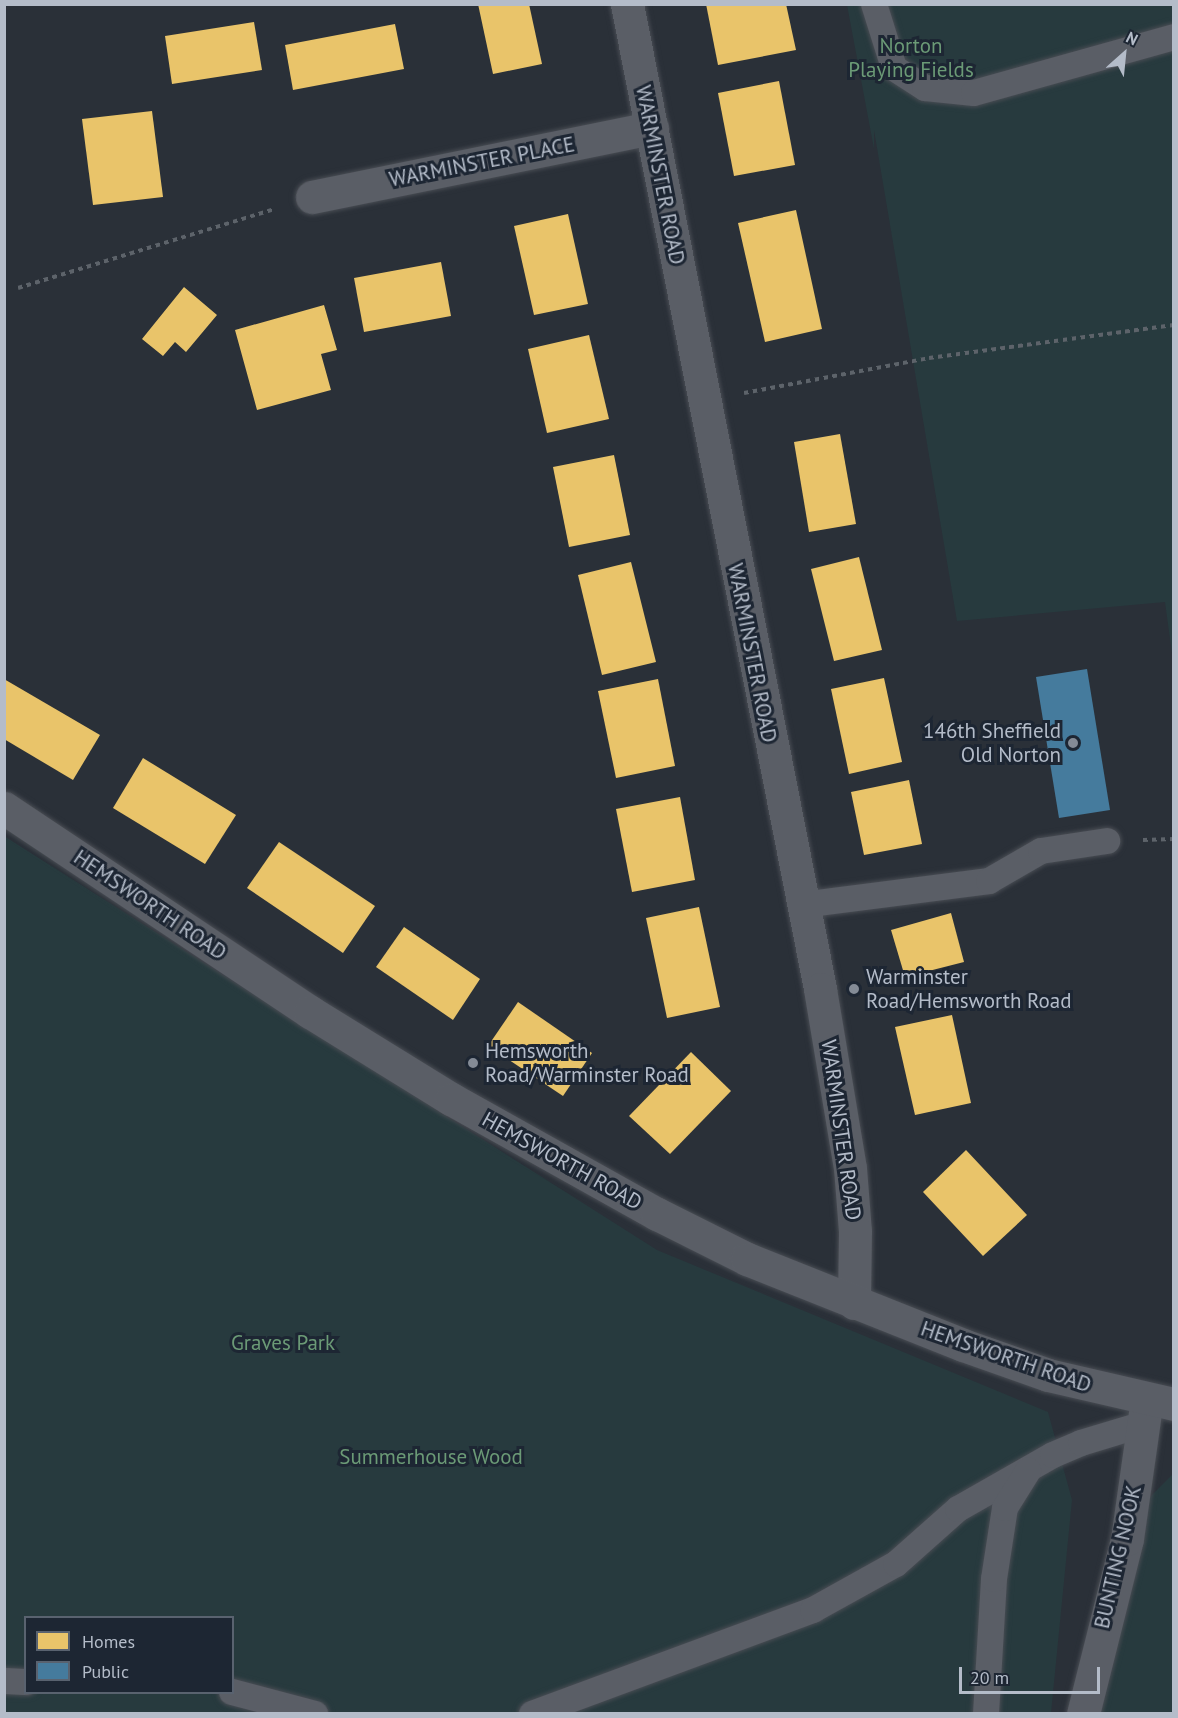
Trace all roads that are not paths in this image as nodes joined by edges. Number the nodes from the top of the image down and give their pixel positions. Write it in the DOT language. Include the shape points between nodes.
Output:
graph roads {
  1 [pos="627,4"];
  2 [pos="874,4"];
  3 [pos="1173,37"];
  4 [pos="652,128"];
  5 [pos="312,197"];
  6 [pos="4,808"];
  7 [pos="1107,841"];
  8 [pos="802,904"];
  9 [pos="854,1303"];
  10 [pos="1155,1409"];
  11 [pos="1028,1470"];
  12 [pos="4,1682"];
  13 [pos="24,1682"];
  14 [pos="234,1693"];
  15 [pos="315,1713"];
  16 [pos="532,1713"];
  17 [pos="986,1713"];
  18 [pos="1083,1713"];
  1 -- 4 [label="street, WARMINSTER ROAD"];
  2 -- 3 [label="lane" via="894,68 925,88 974,93"];
  4 -- 5 [label="street, WARMINSTER PLACE"];
  4 -- 8 [label="street, WARMINSTER ROAD"];
  6 -- 9 [label="street, HEMSWORTH ROAD" via="310,1012 451,1099 717,1245"];
  7 -- 8 [label="lane" via="1041,851 989,881"];
  8 -- 9 [label="street, WARMINSTER ROAD" via="850,1168 855,1231"];
  9 -- 10 [label="street, HEMSWORTH ROAD" via="1047,1375"];
  10 -- 11 [label="lane"];
  10 -- 18 [label="street, BUNTING NOOK"];
  11 -- 16 [label="lane" via="958,1509 896,1564 813,1610"];
  11 -- 17 [label="lane" via="1005,1508 994,1579"];
  12 -- 13 [label="lane"];
  14 -- 15 [label="lane"];
}
